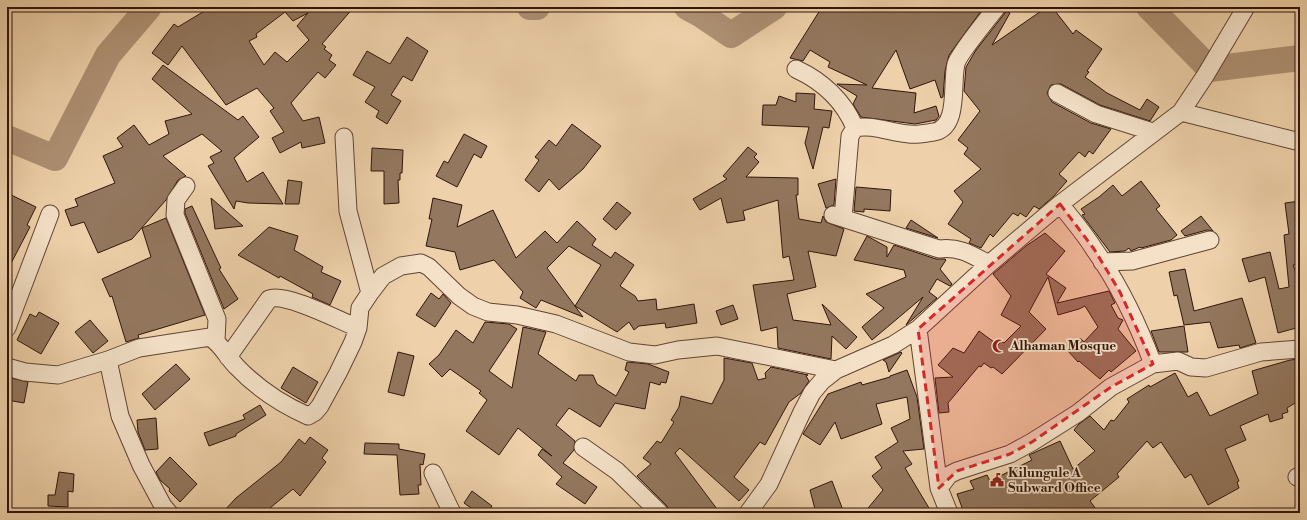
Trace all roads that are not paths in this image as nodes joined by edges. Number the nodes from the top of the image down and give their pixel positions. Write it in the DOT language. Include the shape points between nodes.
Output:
graph roads {
  1 [pos="997,7"];
  2 [pos="1246,7"];
  3 [pos="796,69"];
  4 [pos="1058,93"];
  5 [pos="1180,112"];
  6 [pos="855,128"];
  7 [pos="1153,132"];
  8 [pos="344,137"];
  9 [pos="1300,142"];
  10 [pos="186,186"];
  11 [pos="1060,204"];
  12 [pos="50,214"];
  13 [pos="1210,240"];
  14 [pos="1102,262"];
  15 [pos="989,264"];
  16 [pos="370,293"];
  17 [pos="7,328"];
  18 [pos="358,328"];
  19 [pos="918,329"];
  20 [pos="216,341"];
  21 [pos="1300,349"];
  22 [pos="228,357"];
  23 [pos="108,360"];
  24 [pos="1153,364"];
  25 [pos="7,367"];
  26 [pos="836,370"];
  27 [pos="583,447"];
  28 [pos="433,473"];
  29 [pos="939,488"];
  30 [pos="169,513"];
  31 [pos="452,513"];
  32 [pos="660,513"];
  33 [pos="748,513"];
  34 [pos="949,513"];
  1 -- 6 [label="street" via="956,62 953,109 946,123 936,131 911,135 864,126"];
  2 -- 5 [label="street" via="1205,76"];
  3 -- 6 [label="street" via="813,77 834,96 848,111"];
  4 -- 7 [label="street" via="1096,114"];
  5 -- 7 [label="street"];
  5 -- 9 [label="street"];
  6 -- 15 [label="street" via="850,136 838,216 939,249 950,247 963,250"];
  7 -- 11 [label="street"];
  8 -- 16 [label="street" via="348,211"];
  10 -- 20 [label="street" via="176,200 176,215 217,319"];
  11 -- 14 [label="street"];
  11 -- 15 [label="street"];
  12 -- 17 [label="street"];
  13 -- 14 [label="street" via="1132,261"];
  14 -- 24 [label="street" via="1141,333"];
  15 -- 19 [label="street"];
  16 -- 18 [label="street" via="360,308"];
  16 -- 26 [label="street" via="383,276 401,266 421,262 473,306 488,312 517,315 556,324 629,352 655,355 717,346"];
  18 -- 22 [label="street" via="288,299 274,297"];
  18 -- 22 [label="street" via="320,406 308,416 266,394"];
  19 -- 26 [label="street" via="893,345"];
  19 -- 29 [label="street"];
  20 -- 22 [label="street"];
  20 -- 23 [label="street" via="210,337 145,347"];
  21 -- 24 [label="street" via="1261,352 1206,368 1178,361"];
  23 -- 25 [label="street" via="58,375"];
  23 -- 30 [label="street" via="120,416 141,465"];
  24 -- 29 [label="street" via="1111,387 1073,417 1032,442 1010,454 956,471 944,480"];
  26 -- 33 [label="street" via="812,393 769,484"];
  27 -- 32 [label="street" via="617,471"];
  28 -- 31 [label="street"];
  29 -- 34 [label="street"];
}
